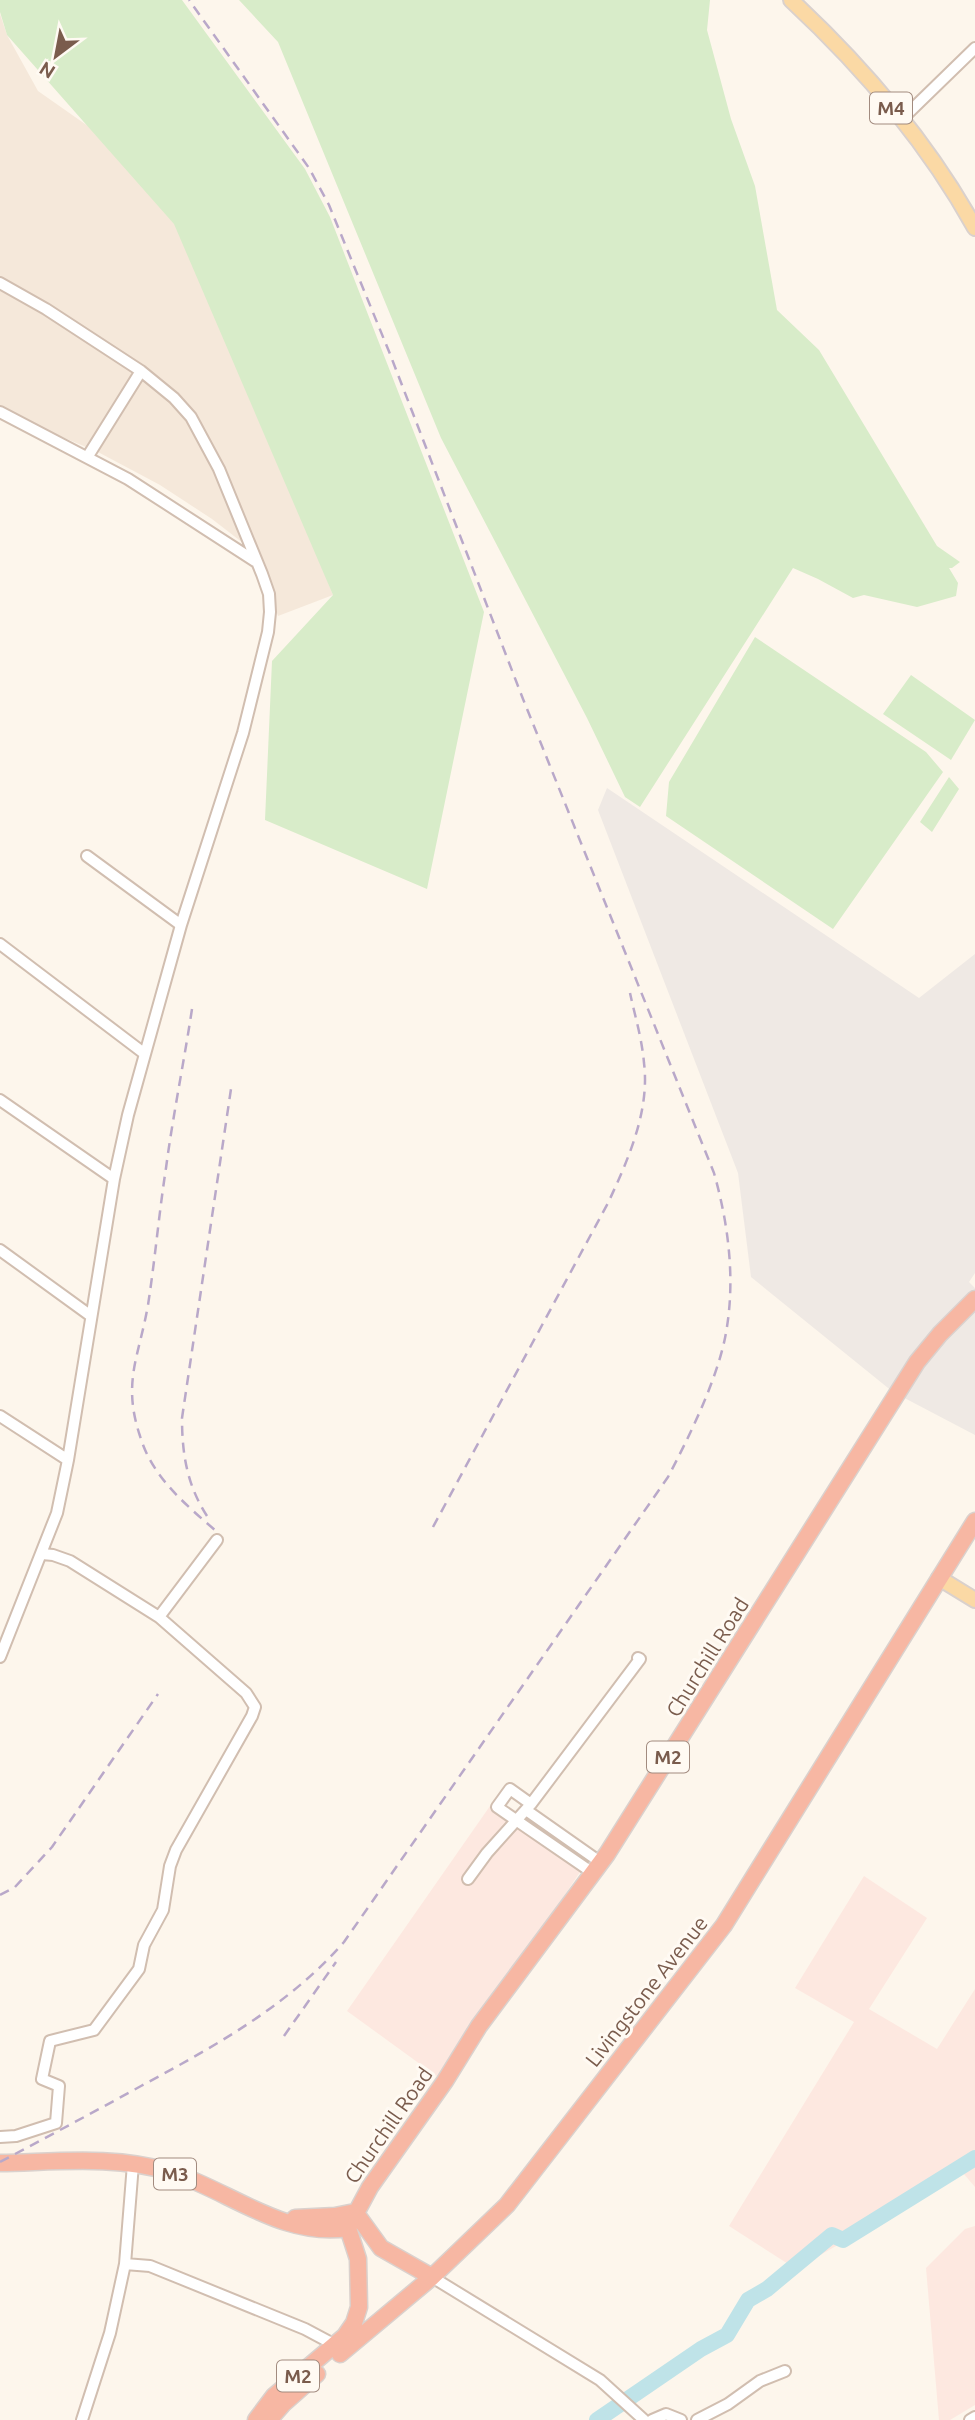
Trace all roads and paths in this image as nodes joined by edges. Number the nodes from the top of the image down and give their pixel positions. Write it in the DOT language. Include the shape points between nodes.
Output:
graph roads {
  1 [pos="791,0"];
  2 [pos="975,48"];
  3 [pos="901,120"];
  4 [pos="975,228"];
  5 [pos="0,283"];
  6 [pos="141,371"];
  7 [pos="0,412"];
  8 [pos="88,457"];
  9 [pos="255,561"];
  10 [pos="87,856"];
  11 [pos="181,925"];
  12 [pos="0,944"];
  13 [pos="145,1055"];
  14 [pos="0,1100"];
  15 [pos="114,1180"];
  16 [pos="0,1250"];
  17 [pos="975,1299"];
  18 [pos="91,1316"];
  19 [pos="0,1416"];
  20 [pos="68,1460"];
  21 [pos="975,1521"];
  22 [pos="217,1540"];
  23 [pos="42,1554"];
  24 [pos="939,1578"];
  25 [pos="975,1600"];
  26 [pos="159,1617"];
  27 [pos="0,1657"];
  28 [pos="638,1658"];
  29 [pos="528,1807"];
  30 [pos="516,1821"];
  31 [pos="559,1834"];
  32 [pos="551,1845"];
  33 [pos="596,1868"];
  34 [pos="468,1879"];
  35 [pos="0,2137"];
  36 [pos="0,2163"];
  37 [pos="133,2164"];
  38 [pos="355,2212"];
  39 [pos="274,2216"];
  40 [pos="348,2228"];
  41 [pos="381,2248"];
  42 [pos="358,2259"];
  43 [pos="125,2264"];
  44 [pos="432,2277"];
  45 [pos="359,2306"];
  46 [pos="380,2319"];
  47 [pos="340,2341"];
  48 [pos="785,2371"];
  49 [pos="975,2417"];
  50 [pos="82,2420"];
  51 [pos="256,2420"];
  52 [pos="269,2420"];
  53 [pos="644,2420"];
  54 [pos="652,2420"];
  55 [pos="681,2420"];
  56 [pos="699,2420"];
  57 [pos="970,2420"];
  1 -- 3 [label="main road, M4" via="840,46"];
  2 -- 3 [label="street"];
  3 -- 4 [label="main road, M4"];
  5 -- 6 [label="street"];
  6 -- 8 [label="street"];
  6 -- 9 [label="street" via="174,398 203,435"];
  7 -- 8 [label="street"];
  8 -- 9 [label="street"];
  9 -- 11 [label="street" via="269,594 268,632 243,733"];
  10 -- 11 [label="street"];
  11 -- 13 [label="street"];
  12 -- 13 [label="street"];
  13 -- 15 [label="street"];
  14 -- 15 [label="street"];
  15 -- 18 [label="street"];
  16 -- 18 [label="street"];
  17 -- 33 [label="highway, Churchill Road / M2" via="917,1362"];
  18 -- 20 [label="street"];
  19 -- 20 [label="street"];
  20 -- 23 [label="street" via="57,1513"];
  21 -- 24 [label="highway, Livingstone Avenue / M2"];
  22 -- 26 [label="street"];
  23 -- 26 [label="street" via="70,1561"];
  23 -- 27 [label="street"];
  24 -- 25 [label="main road"];
  24 -- 44 [label="highway, Livingstone Avenue / M2" via="724,1925 507,2205"];
  26 -- 35 [label="street" via="246,1693 255,1707 176,1850 163,1910 144,1945 139,1969 94,2030 50,2041 42,2079 59,2086 56,2123"];
  28 -- 29 [label="street"];
  29 -- 30 [label="street"];
  29 -- 30 [label="street" via="510,1789 497,1807"];
  29 -- 31 [label="street"];
  30 -- 32 [label="street"];
  30 -- 34 [label="street"];
  31 -- 32 [label="street"];
  31 -- 33 [label="street"];
  32 -- 33 [label="street"];
  33 -- 38 [label="highway, Churchill Road / M2" via="479,2026"];
  36 -- 37 [label="highway, M3" via="106,2160"];
  37 -- 39 [label="highway, M3" via="171,2172"];
  37 -- 43 [label="street"];
  38 -- 39 [label="highway, M3" via="301,2219"];
  38 -- 40 [label="highway, M2"];
  38 -- 41 [label="highway"];
  39 -- 40 [label="highway, M3" via="308,2228"];
  40 -- 42 [label="highway, M2"];
  41 -- 42 [label="highway"];
  41 -- 44 [label="highway"];
  42 -- 45 [label="highway, M2"];
  43 -- 47 [label="street" via="149,2266"];
  43 -- 50 [label="street" via="110,2333"];
  44 -- 46 [label="highway, Livingstone Avenue / M2"];
  44 -- 53 [label="street" via="600,2380"];
  45 -- 46 [label="highway"];
  45 -- 47 [label="highway, M2" via="354,2323"];
  46 -- 52 [label="highway, Livingstone Avenue / M2"];
  47 -- 51 [label="highway, M2" via="274,2396"];
  48 -- 56 [label="street"];
  49 -- 57 [label="street"];
  54 -- 55 [label="street" via="666,2414"];
}
